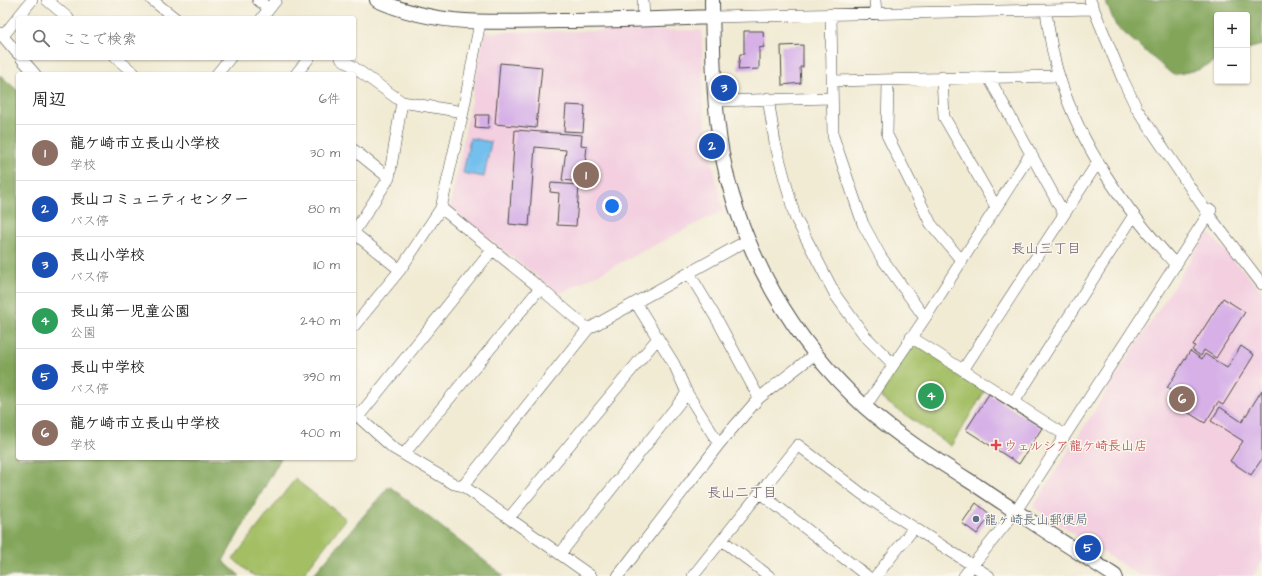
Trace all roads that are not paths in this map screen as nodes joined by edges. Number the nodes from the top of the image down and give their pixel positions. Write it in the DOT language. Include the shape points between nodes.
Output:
graph roads {
  1 [pos="32,0"];
  2 [pos="47,0"];
  3 [pos="152,0"];
  4 [pos="258,0"];
  5 [pos="276,0"];
  6 [pos="377,0"];
  7 [pos="643,0"];
  8 [pos="712,0"];
  9 [pos="876,0"];
  10 [pos="1092,5"];
  11 [pos="269,9"];
  12 [pos="1046,11"];
  13 [pos="876,14"];
  14 [pos="18,16"];
  15 [pos="66,16"];
  16 [pos="172,16"];
  17 [pos="264,16"];
  18 [pos="831,16"];
  19 [pos="712,17"];
  20 [pos="16,18"];
  21 [pos="644,20"];
  22 [pos="480,22"];
  23 [pos="2,34"];
  24 [pos="16,52"];
  25 [pos="23,60"];
  26 [pos="118,60"];
  27 [pos="228,60"];
  28 [pos="307,60"];
  29 [pos="344,60"];
  30 [pos="33,72"];
  31 [pos="133,72"];
  32 [pos="218,72"];
  33 [pos="298,72"];
  34 [pos="1059,76"];
  35 [pos="942,77"];
  36 [pos="989,78"];
  37 [pos="832,81"];
  38 [pos="888,81"];
  39 [pos="768,98"];
  40 [pos="831,98"];
  41 [pos="715,100"];
  42 [pos="402,102"];
  43 [pos="462,112"];
  44 [pos="356,152"];
  45 [pos="1031,153"];
  46 [pos="1098,162"];
  47 [pos="389,178"];
  48 [pos="996,207"];
  49 [pos="441,208"];
  50 [pos="1209,212"];
  51 [pos="1064,214"];
  52 [pos="1134,215"];
  53 [pos="356,229"];
  54 [pos="356,234"];
  55 [pos="748,240"];
  56 [pos="493,249"];
  57 [pos="962,261"];
  58 [pos="1176,265"];
  59 [pos="400,270"];
  60 [pos="689,273"];
  61 [pos="1262,284"];
  62 [pos="540,288"];
  63 [pos="636,303"];
  64 [pos="925,318"];
  65 [pos="356,324"];
  66 [pos="588,329"];
  67 [pos="911,337"];
  68 [pos="658,338"];
  69 [pos="815,354"];
  70 [pos="893,364"];
  71 [pos="963,370"];
  72 [pos="687,393"];
  73 [pos="759,398"];
  74 [pos="1014,402"];
  75 [pos="865,407"];
  76 [pos="356,415"];
  77 [pos="1065,435"];
  78 [pos="719,444"];
  79 [pos="404,454"];
  80 [pos="463,486"];
  81 [pos="760,493"];
  82 [pos="1016,511"];
  83 [pos="509,518"];
  84 [pos="914,528"];
  85 [pos="722,540"];
  86 [pos="560,554"];
  87 [pos="973,565"];
  88 [pos="591,576"];
  89 [pos="618,576"];
  90 [pos="693,576"];
  91 [pos="768,576"];
  92 [pos="867,576"];
  93 [pos="876,576"];
  94 [pos="964,576"];
  95 [pos="989,576"];
  96 [pos="1115,576"];
  1 -- 14 [label="street"];
  2 -- 15 [label="street"];
  3 -- 16 [label="street"];
  4 -- 11 [label="street"];
  5 -- 11 [label="street"];
  6 -- 22 [label="street" via="423,16"];
  7 -- 21 [label="street"];
  8 -- 19 [label="street"];
  9 -- 13 [label="street"];
  10 -- 12 [label="street"];
  10 -- 50 [label="street" via="1137,109"];
  11 -- 17 [label="street"];
  12 -- 13 [label="street"];
  12 -- 34 [label="street"];
  13 -- 18 [label="street"];
  18 -- 19 [label="street"];
  18 -- 37 [label="street"];
  19 -- 21 [label="street"];
  19 -- 41 [label="street"];
  20 -- 23 [label="street"];
  21 -- 22 [label="street"];
  22 -- 43 [label="street"];
  23 -- 24 [label="street"];
  25 -- 30 [label="street"];
  26 -- 31 [label="street"];
  27 -- 32 [label="street"];
  28 -- 33 [label="street"];
  29 -- 42 [label="street"];
  34 -- 36 [label="street"];
  34 -- 46 [label="street" via="1083,134"];
  35 -- 36 [label="street"];
  35 -- 38 [label="street"];
  35 -- 48 [label="street" via="944,118"];
  36 -- 45 [label="street"];
  37 -- 38 [label="street"];
  37 -- 40 [label="street"];
  38 -- 57 [label="street" via="887,135 931,224"];
  39 -- 40 [label="street"];
  39 -- 41 [label="street"];
  39 -- 70 [label="street" via="775,143 795,217 836,296 865,336"];
  40 -- 64 [label="street" via="834,136 863,224 881,257"];
  41 -- 55 [label="street" via="729,185"];
  42 -- 43 [label="street"];
  42 -- 47 [label="street"];
  43 -- 49 [label="street"];
  44 -- 47 [label="street"];
  45 -- 48 [label="street"];
  45 -- 51 [label="street"];
  46 -- 51 [label="street"];
  46 -- 52 [label="street"];
  47 -- 53 [label="street"];
  48 -- 57 [label="street"];
  49 -- 56 [label="street"];
  49 -- 59 [label="street"];
  50 -- 58 [label="street"];
  50 -- 61 [label="street"];
  51 -- 71 [label="street"];
  52 -- 58 [label="street"];
  52 -- 74 [label="street"];
  54 -- 59 [label="street"];
  55 -- 60 [label="street"];
  55 -- 69 [label="street" via="789,320"];
  56 -- 62 [label="street"];
  56 -- 76 [label="street"];
  57 -- 64 [label="street"];
  58 -- 77 [label="street"];
  59 -- 65 [label="street"];
  60 -- 63 [label="street"];
  60 -- 73 [label="street"];
  62 -- 66 [label="street"];
  62 -- 79 [label="street"];
  63 -- 66 [label="street"];
  63 -- 68 [label="street"];
  64 -- 67 [label="street"];
  66 -- 80 [label="street"];
  67 -- 70 [label="street"];
  67 -- 71 [label="street"];
  68 -- 72 [label="street" via="674,364"];
  68 -- 83 [label="street"];
  69 -- 73 [label="street"];
  69 -- 75 [label="street"];
  70 -- 75 [label="street"];
  71 -- 74 [label="street"];
  72 -- 78 [label="street"];
  72 -- 86 [label="street"];
  73 -- 78 [label="street"];
  74 -- 77 [label="street"];
  75 -- 82 [label="street" via="926,453"];
  76 -- 79 [label="street" via="392,448"];
  77 -- 82 [label="street"];
  78 -- 89 [label="street"];
  79 -- 80 [label="street" via="454,484"];
  80 -- 83 [label="street"];
  81 -- 84 [label="street" via="798,446 862,494"];
  81 -- 85 [label="street"];
  81 -- 92 [label="street"];
  82 -- 87 [label="street"];
  82 -- 96 [label="street"];
  83 -- 86 [label="street"];
  84 -- 87 [label="street"];
  84 -- 93 [label="street"];
  85 -- 90 [label="street"];
  85 -- 91 [label="street"];
  86 -- 88 [label="street"];
  87 -- 94 [label="street"];
  87 -- 95 [label="street"];
}
